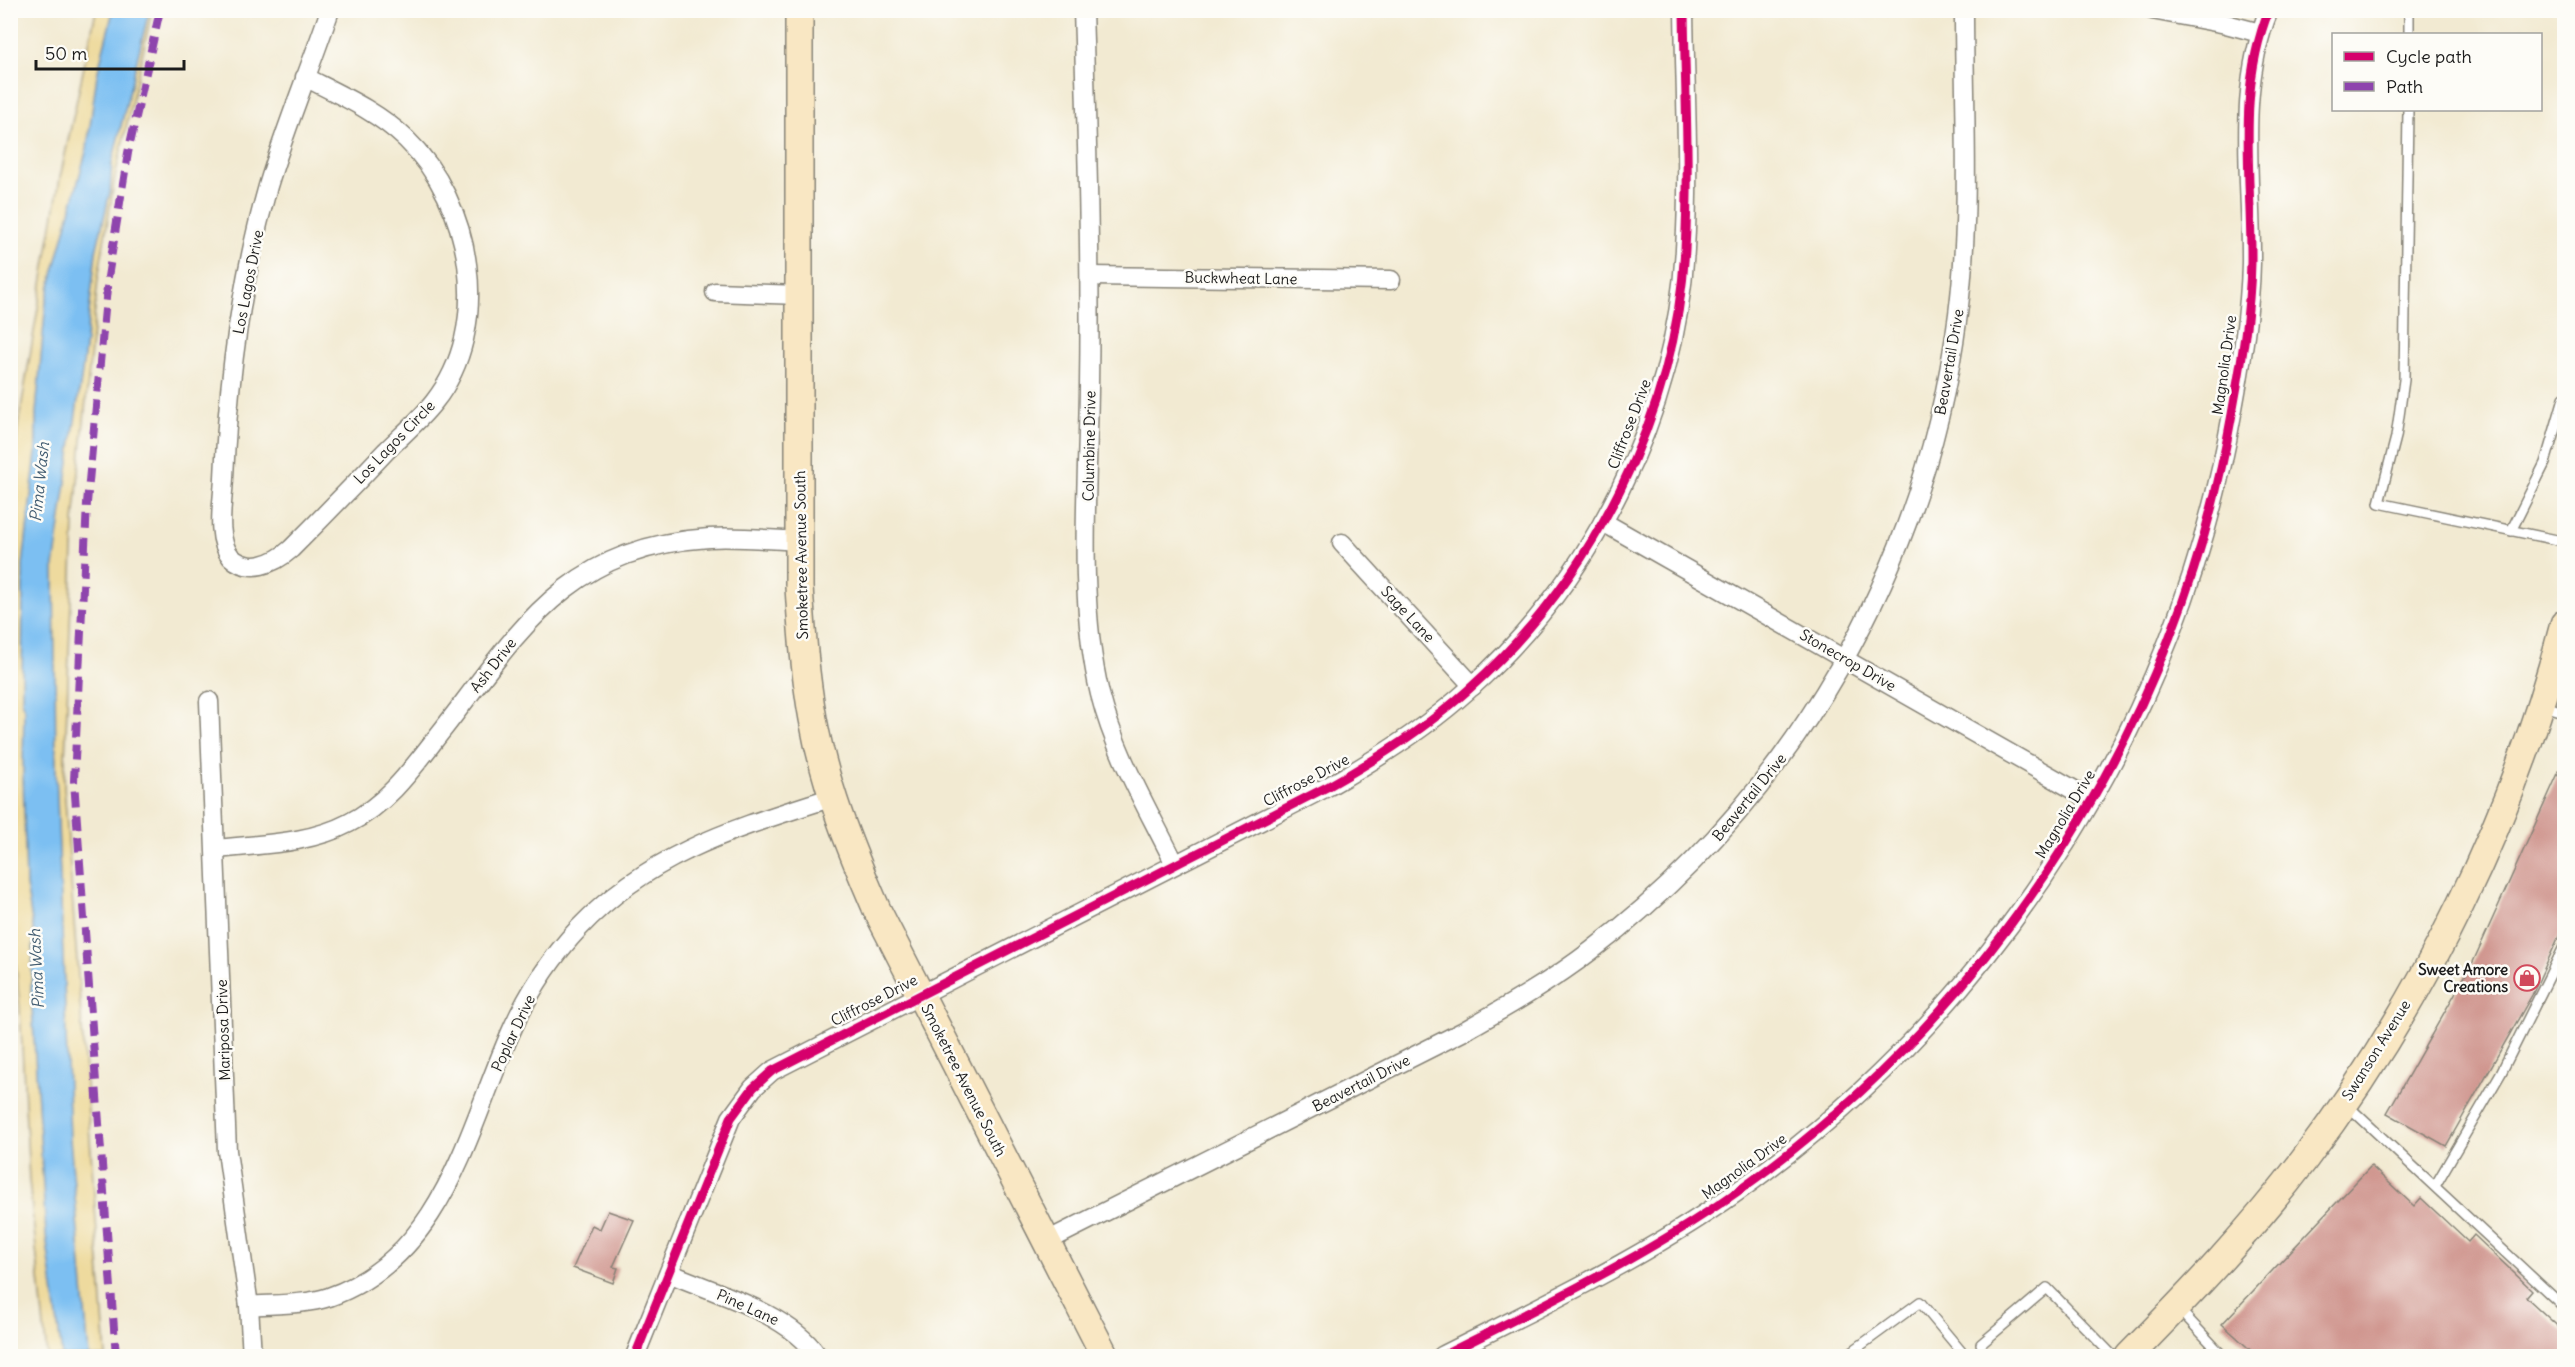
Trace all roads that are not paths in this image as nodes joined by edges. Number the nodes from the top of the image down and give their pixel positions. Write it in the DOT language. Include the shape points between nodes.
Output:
graph roads {
  1 [pos="330,10"];
  2 [pos="799,10"];
  3 [pos="1083,10"];
  4 [pos="1684,10"];
  5 [pos="1964,10"];
  6 [pos="2152,10"];
  7 [pos="2269,10"];
  8 [pos="2409,10"];
  9 [pos="2260,33"];
  10 [pos="2409,33"];
  11 [pos="305,77"];
  12 [pos="2408,111"];
  13 [pos="1090,276"];
  14 [pos="1391,280"];
  15 [pos="715,292"];
  16 [pos="800,295"];
  17 [pos="2565,398"];
  18 [pos="1603,522"];
  19 [pos="2511,531"];
  20 [pos="2565,539"];
  21 [pos="800,541"];
  22 [pos="1342,543"];
  23 [pos="235,561"];
  24 [pos="2565,624"];
  25 [pos="1846,659"];
  26 [pos="1473,686"];
  27 [pos="209,701"];
  28 [pos="2552,709"];
  29 [pos="833,797"];
  30 [pos="2092,800"];
  31 [pos="216,849"];
  32 [pos="1175,864"];
  33 [pos="2565,947"];
  34 [pos="920,993"];
  35 [pos="2344,1102"];
  36 [pos="2435,1186"];
  37 [pos="1047,1241"];
  38 [pos="669,1273"];
  39 [pos="249,1306"];
  40 [pos="2177,1307"];
  41 [pos="2565,1307"];
  42 [pos="1981,1344"];
  43 [pos="817,1355"];
  44 [pos="252,1356"];
  45 [pos="635,1356"];
  46 [pos="1105,1356"];
  47 [pos="1442,1356"];
  48 [pos="1846,1356"];
  49 [pos="1965,1356"];
  50 [pos="2113,1356"];
  51 [pos="2129,1356"];
  52 [pos="2223,1356"];
  1 -- 11 [label="street, Los Lagos Drive"];
  2 -- 16 [label="street, Smoketree Avenue South"];
  3 -- 13 [label="street, Columbine Drive"];
  4 -- 18 [label="street, Cliffrose Drive" via="1686,249 1679,304 1652,413"];
  5 -- 25 [label="street, Beavertail Drive" via="1964,237 1959,313 1947,387 1929,461 1905,532"];
  6 -- 9 [label="street"];
  7 -- 9 [label="street, Magnolia Drive"];
  8 -- 10 [label="lane"];
  9 -- 30 [label="street, Magnolia Drive" via="2248,92 2251,266 2241,364 2224,460 2199,554 2166,647 2127,736"];
  11 -- 23 [label="street, Los Lagos Drive" via="268,188 238,326 226,430 222,537 225,549"];
  11 -- 23 [label="street, Los Lagos Circle" via="393,127 440,181 465,248 469,283 466,319 452,370 435,402 287,553 256,566"];
  12 -- 19 [label="lane" via="2404,380 2397,436 2379,503"];
  13 -- 14 [label="street, Buckwheat Lane"];
  13 -- 32 [label="street, Columbine Drive" via="1087,594 1093,662 1119,751"];
  15 -- 16 [label="street"];
  16 -- 21 [label="street, Smoketree Avenue South"];
  17 -- 19 [label="lane" via="2545,463"];
  18 -- 25 [label="street, Stonecrop Drive"];
  18 -- 26 [label="street, Cliffrose Drive" via="1544,609"];
  19 -- 20 [label="lane"];
  21 -- 29 [label="street, Smoketree Avenue South" via="803,654 813,720"];
  21 -- 31 [label="street, Ash Drive" via="691,539 648,548 598,568 569,585 528,620 404,779 373,809 348,824 314,836"];
  22 -- 26 [label="street, Sage Lane"];
  24 -- 28 [label="street, Swanson Avenue"];
  25 -- 30 [label="street, Stonecrop Drive"];
  25 -- 37 [label="street, Beavertail Drive" via="1800,733 1755,794 1650,903 1591,951 1464,1031"];
  26 -- 32 [label="street, Cliffrose Drive" via="1378,758"];
  27 -- 31 [label="street, Mariposa Drive"];
  28 -- 35 [label="street, Swanson Avenue" via="2449,927 2382,1047"];
  29 -- 34 [label="street, Smoketree Avenue South" via="877,910"];
  29 -- 39 [label="street, Poplar Drive" via="735,828 678,852 601,906 559,952 524,1004 441,1200 412,1241 374,1274 329,1297"];
  30 -- 47 [label="street, Magnolia Drive" via="2026,904 1966,981 1900,1054 1829,1120 1752,1182 1671,1236"];
  31 -- 39 [label="street, Mariposa Drive" via="227,1151"];
  32 -- 34 [label="street, Cliffrose Drive"];
  33 -- 36 [label="lane" via="2501,1073"];
  34 -- 37 [label="street, Smoketree Avenue South"];
  34 -- 38 [label="street, Cliffrose Drive" via="782,1064 753,1088 725,1130"];
  35 -- 36 [label="lane"];
  35 -- 40 [label="street, Swanson Avenue" via="2304,1160 2217,1266"];
  36 -- 41 [label="lane"];
  37 -- 46 [label="street, Smoketree Avenue South"];
  38 -- 43 [label="street, Pine Lane" via="781,1322 801,1336"];
  38 -- 45 [label="street, Cliffrose Drive"];
  39 -- 44 [label="street, Mariposa Drive"];
  40 -- 51 [label="street, Swanson Avenue"];
  40 -- 52 [label="lane"];
  42 -- 50 [label="lane" via="2047,1288"];
  48 -- 49 [label="lane" via="1920,1302"];
}
